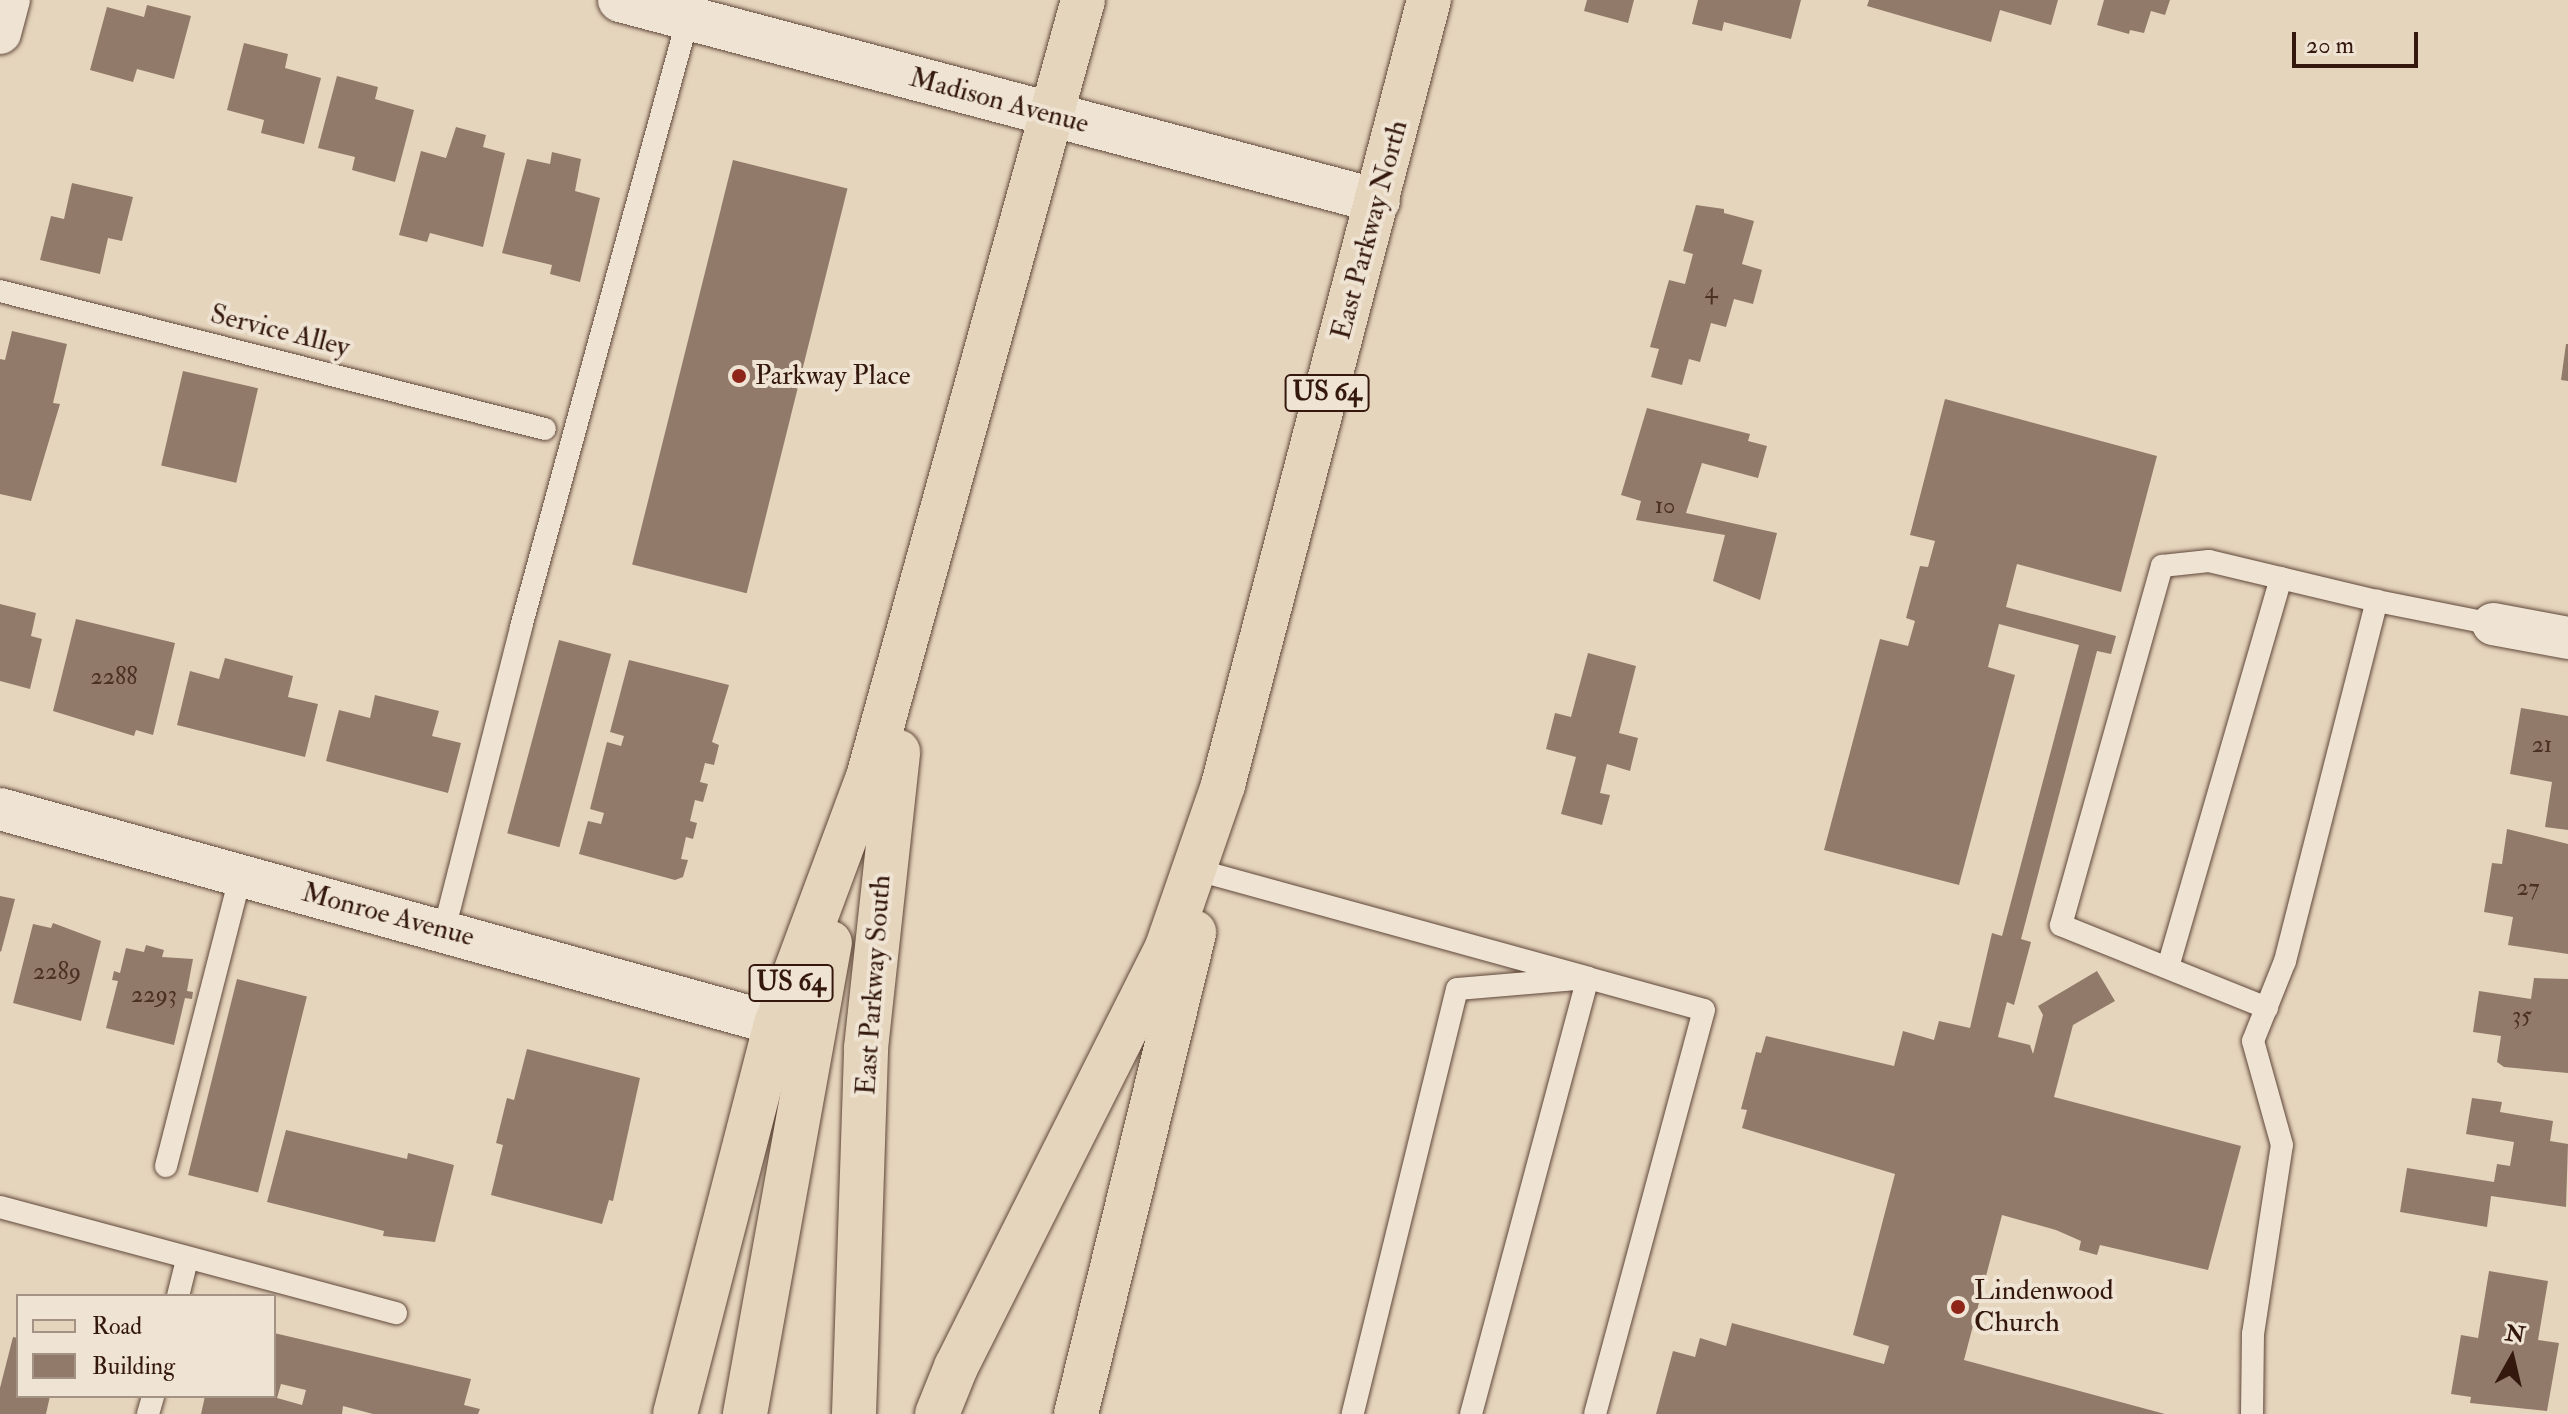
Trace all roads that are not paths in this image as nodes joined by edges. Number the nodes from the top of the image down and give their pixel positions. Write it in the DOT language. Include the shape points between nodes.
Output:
graph roads {
  1 [pos="9,0"];
  2 [pos="620,0"];
  3 [pos="1083,0"];
  4 [pos="1429,0"];
  5 [pos="688,18"];
  6 [pos="0,33"];
  7 [pos="1052,115"];
  8 [pos="1378,201"];
  9 [pos="0,291"];
  10 [pos="545,429"];
  11 [pos="931,560"];
  12 [pos="2281,578"];
  13 [pos="2377,601"];
  14 [pos="2493,624"];
  15 [pos="2568,638"];
  16 [pos="868,777"];
  17 [pos="1223,785"];
  18 [pos="0,809"];
  19 [pos="1208,873"];
  20 [pos="241,874"];
  21 [pos="444,930"];
  22 [pos="2168,967"];
  23 [pos="1588,978"];
  24 [pos="2267,1008"];
  25 [pos="776,1024"];
  26 [pos="166,1166"];
  27 [pos="0,1207"];
  28 [pos="187,1259"];
  29 [pos="178,1294"];
  30 [pos="396,1313"];
  31 [pos="675,1414"];
  32 [pos="745,1414"];
  33 [pos="854,1414"];
  34 [pos="937,1414"];
  35 [pos="1076,1414"];
  36 [pos="1353,1414"];
  37 [pos="1471,1414"];
  38 [pos="1595,1414"];
  39 [pos="2252,1414"];
  1 -- 6 [label="street"];
  2 -- 5 [label="street, Madison Avenue"];
  3 -- 7 [label="main road, US 64"];
  4 -- 8 [label="main road, East Parkway North / US 64"];
  5 -- 7 [label="street, Madison Avenue"];
  5 -- 21 [label="lane"];
  7 -- 8 [label="street, Madison Avenue"];
  7 -- 11 [label="main road, US 64"];
  8 -- 17 [label="main road, East Parkway North / US 64"];
  9 -- 10 [label="lane, Service Alley"];
  11 -- 16 [label="main road, US 64"];
  11 -- 33 [label="main road, East Parkway South" via="888,808 866,1048"];
  12 -- 13 [label="lane"];
  12 -- 22 [label="lane"];
  12 -- 22 [label="lane" via="2209,561 2162,566 2061,925"];
  13 -- 14 [label="lane"];
  13 -- 24 [label="lane" via="2285,961"];
  14 -- 15 [label="street"];
  16 -- 25 [label="main road, US 64"];
  16 -- 32 [label="main road" via="814,1015"];
  17 -- 19 [label="main road, US 64"];
  17 -- 34 [label="main road" via="1166,950"];
  18 -- 20 [label="street, Monroe Avenue"];
  19 -- 23 [label="lane"];
  19 -- 35 [label="main road, US 64"];
  20 -- 21 [label="street, Monroe Avenue"];
  20 -- 26 [label="lane"];
  21 -- 25 [label="street, Monroe Avenue"];
  22 -- 24 [label="lane"];
  23 -- 36 [label="lane" via="1457,989"];
  23 -- 37 [label="lane"];
  23 -- 38 [label="lane" via="1704,1010"];
  24 -- 39 [label="lane" via="2253,1041 2282,1145 2253,1334"];
  25 -- 31 [label="main road, US 64"];
  27 -- 28 [label="lane"];
  28 -- 29 [label="lane"];
  28 -- 30 [label="lane"];
}
